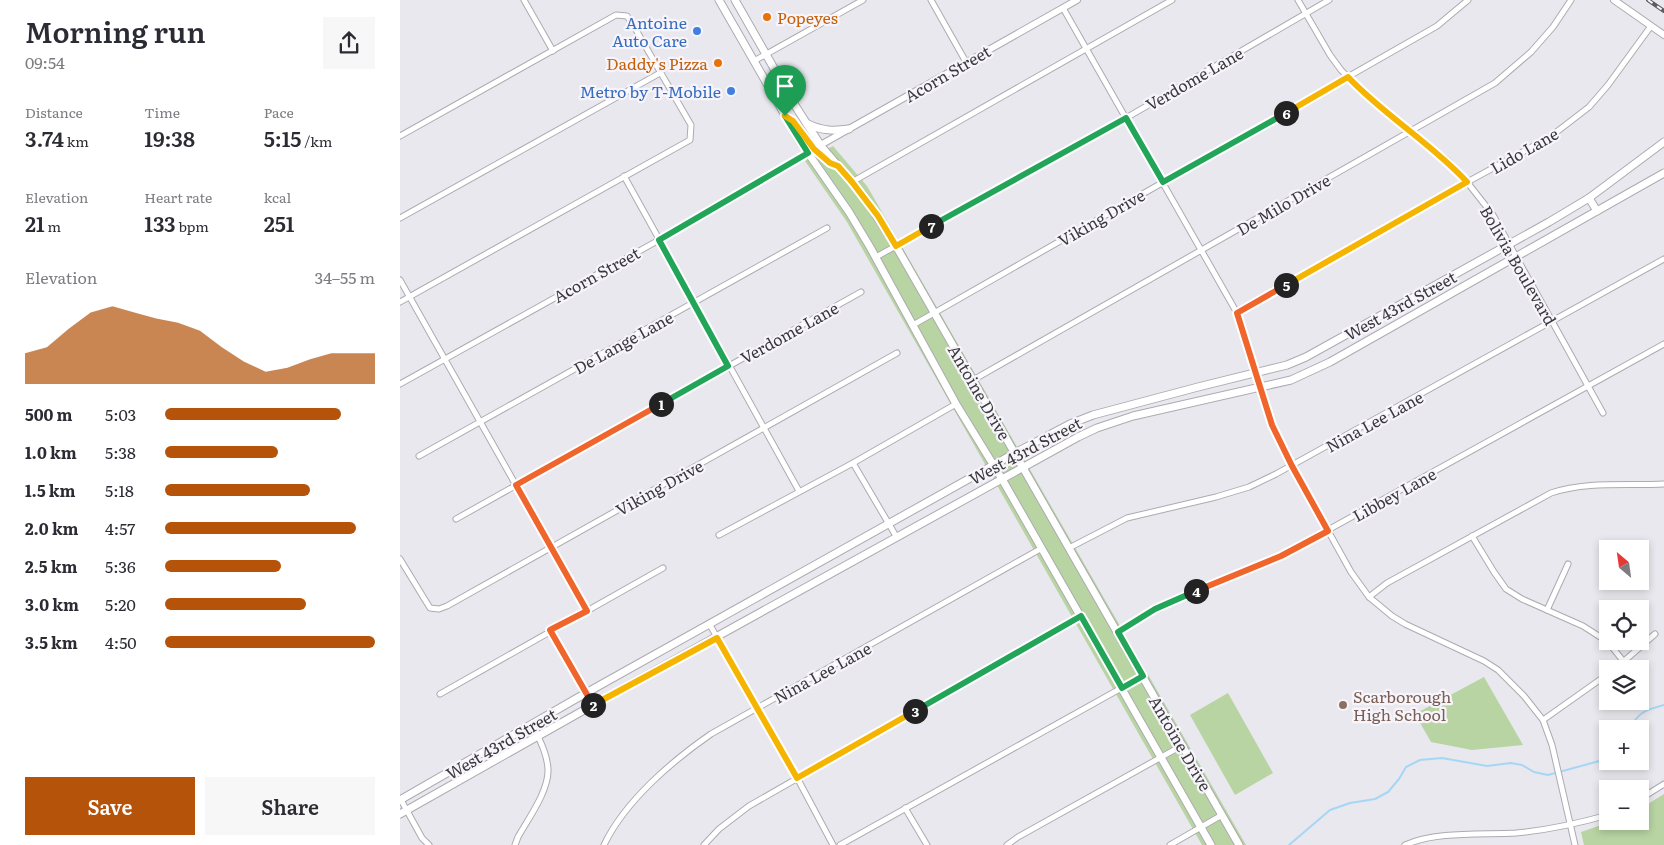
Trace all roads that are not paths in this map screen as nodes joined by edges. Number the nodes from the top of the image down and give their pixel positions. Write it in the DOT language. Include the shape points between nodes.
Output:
graph roads {
  1 [pos="524,0"];
  2 [pos="719,0"];
  3 [pos="735,0"];
  4 [pos="863,0"];
  5 [pos="932,0"];
  6 [pos="1077,0"];
  7 [pos="1172,0"];
  8 [pos="1298,0"];
  9 [pos="1329,0"];
  10 [pos="1468,0"];
  11 [pos="1571,0"];
  12 [pos="1614,0"];
  13 [pos="1063,8"];
  14 [pos="1305,13"];
  15 [pos="1652,26"];
  16 [pos="1664,35"];
  17 [pos="1087,48"];
  18 [pos="553,51"];
  19 [pos="766,54"];
  20 [pos="754,61"];
  21 [pos="966,62"];
  22 [pos="660,73"];
  23 [pos="1348,77"];
  24 [pos="1126,118"];
  25 [pos="806,123"];
  26 [pos="849,130"];
  27 [pos="1410,132"];
  28 [pos="400,136"];
  29 [pos="1664,142"];
  30 [pos="814,149"];
  31 [pos="1664,173"];
  32 [pos="624,176"];
  33 [pos="852,182"];
  34 [pos="1163,182"];
  35 [pos="1467,182"];
  36 [pos="1589,198"];
  37 [pos="1596,211"];
  38 [pos="400,218"];
  39 [pos="827,228"];
  40 [pos="659,240"];
  41 [pos="1509,244"];
  42 [pos="896,246"];
  43 [pos="1201,250"];
  44 [pos="876,257"];
  45 [pos="1516,257"];
  46 [pos="1664,259"];
  47 [pos="400,280"];
  48 [pos="861,292"];
  49 [pos="409,296"];
  50 [pos="400,302"];
  51 [pos="693,303"];
  52 [pos="935,313"];
  53 [pos="1237,313"];
  54 [pos="1379,318"];
  55 [pos="1553,321"];
  56 [pos="913,325"];
  57 [pos="1386,330"];
  58 [pos="1664,344"];
  59 [pos="897,353"];
  60 [pos="444,358"];
  61 [pos="728,366"];
  62 [pos="1257,373"];
  63 [pos="973,380"];
  64 [pos="400,384"];
  65 [pos="1588,386"];
  66 [pos="1261,387"];
  67 [pos="956,404"];
  68 [pos="1130,404"];
  69 [pos="1603,413"];
  70 [pos="1133,416"];
  71 [pos="480,422"];
  72 [pos="764,428"];
  73 [pos="1015,453"];
  74 [pos="419,456"];
  75 [pos="853,463"];
  76 [pos="994,465"];
  77 [pos="1292,466"];
  78 [pos="1023,467"];
  79 [pos="1002,479"];
  80 [pos="1664,484"];
  81 [pos="516,485"];
  82 [pos="799,491"];
  83 [pos="456,519"];
  84 [pos="889,524"];
  85 [pos="1328,531"];
  86 [pos="719,536"];
  87 [pos="896,536"];
  88 [pos="1472,536"];
  89 [pos="551,547"];
  90 [pos="1042,548"];
  91 [pos="1069,548"];
  92 [pos="400,559"];
  93 [pos="1568,564"];
  94 [pos="663,568"];
  95 [pos="799,575"];
  96 [pos="806,587"];
  97 [pos="1369,597"];
  98 [pos="1547,610"];
  99 [pos="587,611"];
  100 [pos="1081,616"];
  101 [pos="710,625"];
  102 [pos="550,630"];
  103 [pos="1118,632"];
  104 [pos="1655,634"];
  105 [pos="717,638"];
  106 [pos="1622,660"];
  107 [pos="1626,660"];
  108 [pos="1143,676"];
  109 [pos="1599,680"];
  110 [pos="1122,688"];
  111 [pos="586,693"];
  112 [pos="440,694"];
  113 [pos="593,705"];
  114 [pos="757,708"];
  115 [pos="1543,720"];
  116 [pos="532,725"];
  117 [pos="538,736"];
  118 [pos="1183,745"];
  119 [pos="1161,757"];
  120 [pos="797,778"];
  121 [pos="1664,784"];
  122 [pos="1649,793"];
  123 [pos="400,800"];
  124 [pos="905,808"];
  125 [pos="403,812"];
  126 [pos="1222,815"];
  127 [pos="1599,818"];
  128 [pos="1570,826"];
  129 [pos="1201,828"];
  130 [pos="429,845"];
  131 [pos="515,845"];
  132 [pos="604,845"];
  133 [pos="704,845"];
  134 [pos="833,845"];
  135 [pos="840,845"];
  136 [pos="927,845"];
  137 [pos="1006,845"];
  138 [pos="1170,845"];
  139 [pos="1211,845"];
  140 [pos="1240,845"];
  141 [pos="1405,845"];
  142 [pos="1575,845"];
  1 -- 18 [label="street"];
  2 -- 20 [label="main road, Antoine Drive"];
  3 -- 19 [label="main road, Antoine Drive"];
  4 -- 19 [label="street"];
  5 -- 21 [label="street"];
  6 -- 13 [label="street, Acorn Street"];
  7 -- 17 [label="street"];
  8 -- 14 [label="street, Bolivia Boulevard"];
  9 -- 14 [label="street, Verdome Lane"];
  10 -- 23 [label="street, Viking Drive" via="1437,26"];
  11 -- 27 [label="street, De Milo Drive" via="1531,52 1495,83"];
  12 -- 15 [label="street"];
  13 -- 17 [label="street"];
  13 -- 21 [label="street, Acorn Street"];
  14 -- 23 [label="street, Bolivia Boulevard" via="1330,55"];
  14 -- 24 [label="street, Verdome Lane"];
  15 -- 16 [label="street"];
  15 -- 35 [label="street, Lido Lane" via="1589,107 1550,137"];
  17 -- 24 [label="street"];
  17 -- 33 [label="street"];
  18 -- 22 [label="street" via="616,14 627,16"];
  18 -- 28 [label="street"];
  19 -- 20 [label="street"];
  19 -- 25 [label="main road, Antoine Drive"];
  20 -- 30 [label="main road, Antoine Drive" via="785,116"];
  21 -- 26 [label="street, Acorn Street"];
  22 -- 32 [label="street" via="691,125 690,140"];
  22 -- 38 [label="street"];
  23 -- 27 [label="street, Bolivia Boulevard"];
  23 -- 34 [label="street, Viking Drive"];
  24 -- 34 [label="street"];
  24 -- 42 [label="street, Verdome Lane"];
  25 -- 26 [label="main road" via="830,131"];
  25 -- 30 [label="main road, Antoine Drive"];
  26 -- 30 [label="street, Acorn Street"];
  27 -- 35 [label="street, Bolivia Boulevard" via="1448,161"];
  27 -- 43 [label="street, De Milo Drive"];
  29 -- 36 [label="main road, West 43rd Street"];
  30 -- 33 [label="main road, Antoine Drive" via="838,166"];
  30 -- 40 [label="street, Acorn Street"];
  30 -- 44 [label="main road, Antoine Drive"];
  31 -- 37 [label="main road, West 43rd Street"];
  32 -- 40 [label="street"];
  32 -- 49 [label="street"];
  33 -- 42 [label="main road, Antoine Drive"];
  34 -- 43 [label="street"];
  34 -- 52 [label="street, Viking Drive"];
  35 -- 41 [label="street, Bolivia Boulevard" via="1493,215"];
  35 -- 53 [label="street, Lido Lane"];
  36 -- 37 [label="main road"];
  36 -- 41 [label="main road, West 43rd Street"];
  37 -- 45 [label="main road, West 43rd Street"];
  39 -- 51 [label="street, De Lange Lane"];
  40 -- 51 [label="street"];
  40 -- 60 [label="street, Acorn Street"];
  41 -- 45 [label="street, Bolivia Boulevard"];
  41 -- 54 [label="main road, West 43rd Street"];
  42 -- 44 [label="street, Verdome Lane"];
  42 -- 52 [label="main road, Antoine Drive"];
  43 -- 53 [label="street"];
  43 -- 63 [label="street, De Milo Drive"];
  44 -- 56 [label="main road, Antoine Drive"];
  45 -- 55 [label="street, Bolivia Boulevard"];
  45 -- 57 [label="main road, West 43rd Street"];
  46 -- 55 [label="street, Nina Lee Lane"];
  47 -- 49 [label="street"];
  48 -- 61 [label="street, Verdome Lane"];
  49 -- 50 [label="street"];
  49 -- 60 [label="street"];
  51 -- 61 [label="street"];
  51 -- 71 [label="street, De Lange Lane"];
  52 -- 56 [label="street, Viking Drive"];
  52 -- 63 [label="main road, Antoine Drive"];
  53 -- 62 [label="street"];
  54 -- 57 [label="main road"];
  54 -- 62 [label="main road, West 43rd Street" via="1306,357"];
  55 -- 65 [label="street, Bolivia Boulevard"];
  55 -- 77 [label="street, Nina Lee Lane"];
  56 -- 67 [label="main road, Antoine Drive"];
  57 -- 66 [label="main road, West 43rd Street" via="1291,380"];
  58 -- 65 [label="street, Libbey Lane"];
  59 -- 72 [label="street, Viking Drive"];
  60 -- 64 [label="street, Acorn Street"];
  60 -- 71 [label="street"];
  61 -- 72 [label="street"];
  61 -- 81 [label="street, Verdome Lane"];
  62 -- 66 [label="street"];
  62 -- 68 [label="main road, West 43rd Street"];
  63 -- 73 [label="main road, Antoine Drive"];
  65 -- 69 [label="street, Bolivia Boulevard"];
  65 -- 85 [label="street, Libbey Lane"];
  66 -- 70 [label="main road, West 43rd Street"];
  66 -- 77 [label="street" via="1272,425"];
  67 -- 75 [label="street"];
  67 -- 76 [label="main road, Antoine Drive"];
  68 -- 70 [label="main road"];
  68 -- 73 [label="main road, West 43rd Street" via="1070,424"];
  70 -- 78 [label="main road, West 43rd Street" via="1084,434"];
  71 -- 74 [label="street, De Lange Lane"];
  71 -- 81 [label="street"];
  72 -- 82 [label="street"];
  72 -- 89 [label="street, Viking Drive"];
  73 -- 76 [label="main road, West 43rd Street"];
  73 -- 78 [label="main road, Antoine Drive"];
  75 -- 82 [label="street"];
  75 -- 84 [label="street"];
  76 -- 79 [label="main road, Antoine Drive"];
  76 -- 84 [label="main road, West 43rd Street"];
  77 -- 85 [label="street"];
  77 -- 91 [label="street, Nina Lee Lane" via="1249,487 1127,518"];
  78 -- 79 [label="main road, West 43rd Street"];
  78 -- 91 [label="main road, Antoine Drive"];
  79 -- 87 [label="main road, West 43rd Street"];
  79 -- 90 [label="main road, Antoine Drive"];
  80 -- 88 [label="street" via="1568,487 1534,501"];
  81 -- 83 [label="street, Verdome Lane"];
  81 -- 89 [label="street"];
  82 -- 86 [label="street"];
  84 -- 87 [label="street"];
  84 -- 95 [label="main road, West 43rd Street"];
  85 -- 97 [label="street"];
  85 -- 103 [label="street, Libbey Lane" via="1281,556 1184,595"];
  87 -- 96 [label="main road, West 43rd Street"];
  88 -- 97 [label="street" via="1387,583"];
  88 -- 98 [label="street" via="1506,589"];
  89 -- 92 [label="street, Viking Drive" via="439,609 430,608"];
  89 -- 99 [label="street"];
  90 -- 100 [label="main road, Antoine Drive"];
  90 -- 114 [label="street, Nina Lee Lane"];
  91 -- 103 [label="main road, Antoine Drive"];
  93 -- 98 [label="street"];
  94 -- 99 [label="street"];
  95 -- 96 [label="main road"];
  95 -- 101 [label="main road, West 43rd Street"];
  96 -- 105 [label="main road, West 43rd Street"];
  97 -- 115 [label="street" via="1405,624 1498,670"];
  98 -- 106 [label="street" via="1583,626 1608,642"];
  99 -- 102 [label="street"];
  100 -- 110 [label="main road, Antoine Drive"];
  100 -- 120 [label="street"];
  101 -- 105 [label="street"];
  101 -- 111 [label="main road, West 43rd Street"];
  102 -- 111 [label="street"];
  102 -- 112 [label="street"];
  103 -- 108 [label="main road, Antoine Drive"];
  104 -- 107 [label="street"];
  105 -- 113 [label="main road, West 43rd Street"];
  105 -- 114 [label="street"];
  108 -- 110 [label="street"];
  108 -- 118 [label="main road, Antoine Drive"];
  109 -- 115 [label="street"];
  110 -- 119 [label="main road, Antoine Drive"];
  110 -- 124 [label="street"];
  111 -- 113 [label="street"];
  111 -- 116 [label="main road, West 43rd Street"];
  113 -- 117 [label="main road, West 43rd Street"];
  114 -- 120 [label="street"];
  114 -- 132 [label="street, Nina Lee Lane" via="680,756 639,796"];
  115 -- 128 [label="street" via="1557,763"];
  116 -- 117 [label="street"];
  116 -- 123 [label="main road, West 43rd Street"];
  117 -- 125 [label="main road, West 43rd Street"];
  117 -- 131 [label="street" via="548,770 545,789"];
  118 -- 119 [label="street"];
  118 -- 126 [label="main road, Antoine Drive"];
  119 -- 129 [label="main road, Antoine Drive"];
  119 -- 137 [label="street"];
  120 -- 133 [label="street" via="749,806"];
  120 -- 134 [label="street"];
  121 -- 122 [label="street"];
  123 -- 125 [label="street"];
  124 -- 135 [label="street"];
  124 -- 136 [label="street"];
  125 -- 130 [label="street"];
  126 -- 129 [label="street"];
  126 -- 140 [label="main road, Antoine Drive"];
  127 -- 128 [label="street"];
  128 -- 141 [label="street" via="1435,837"];
  128 -- 142 [label="street"];
  129 -- 138 [label="street"];
  129 -- 139 [label="main road, Antoine Drive"];
}
